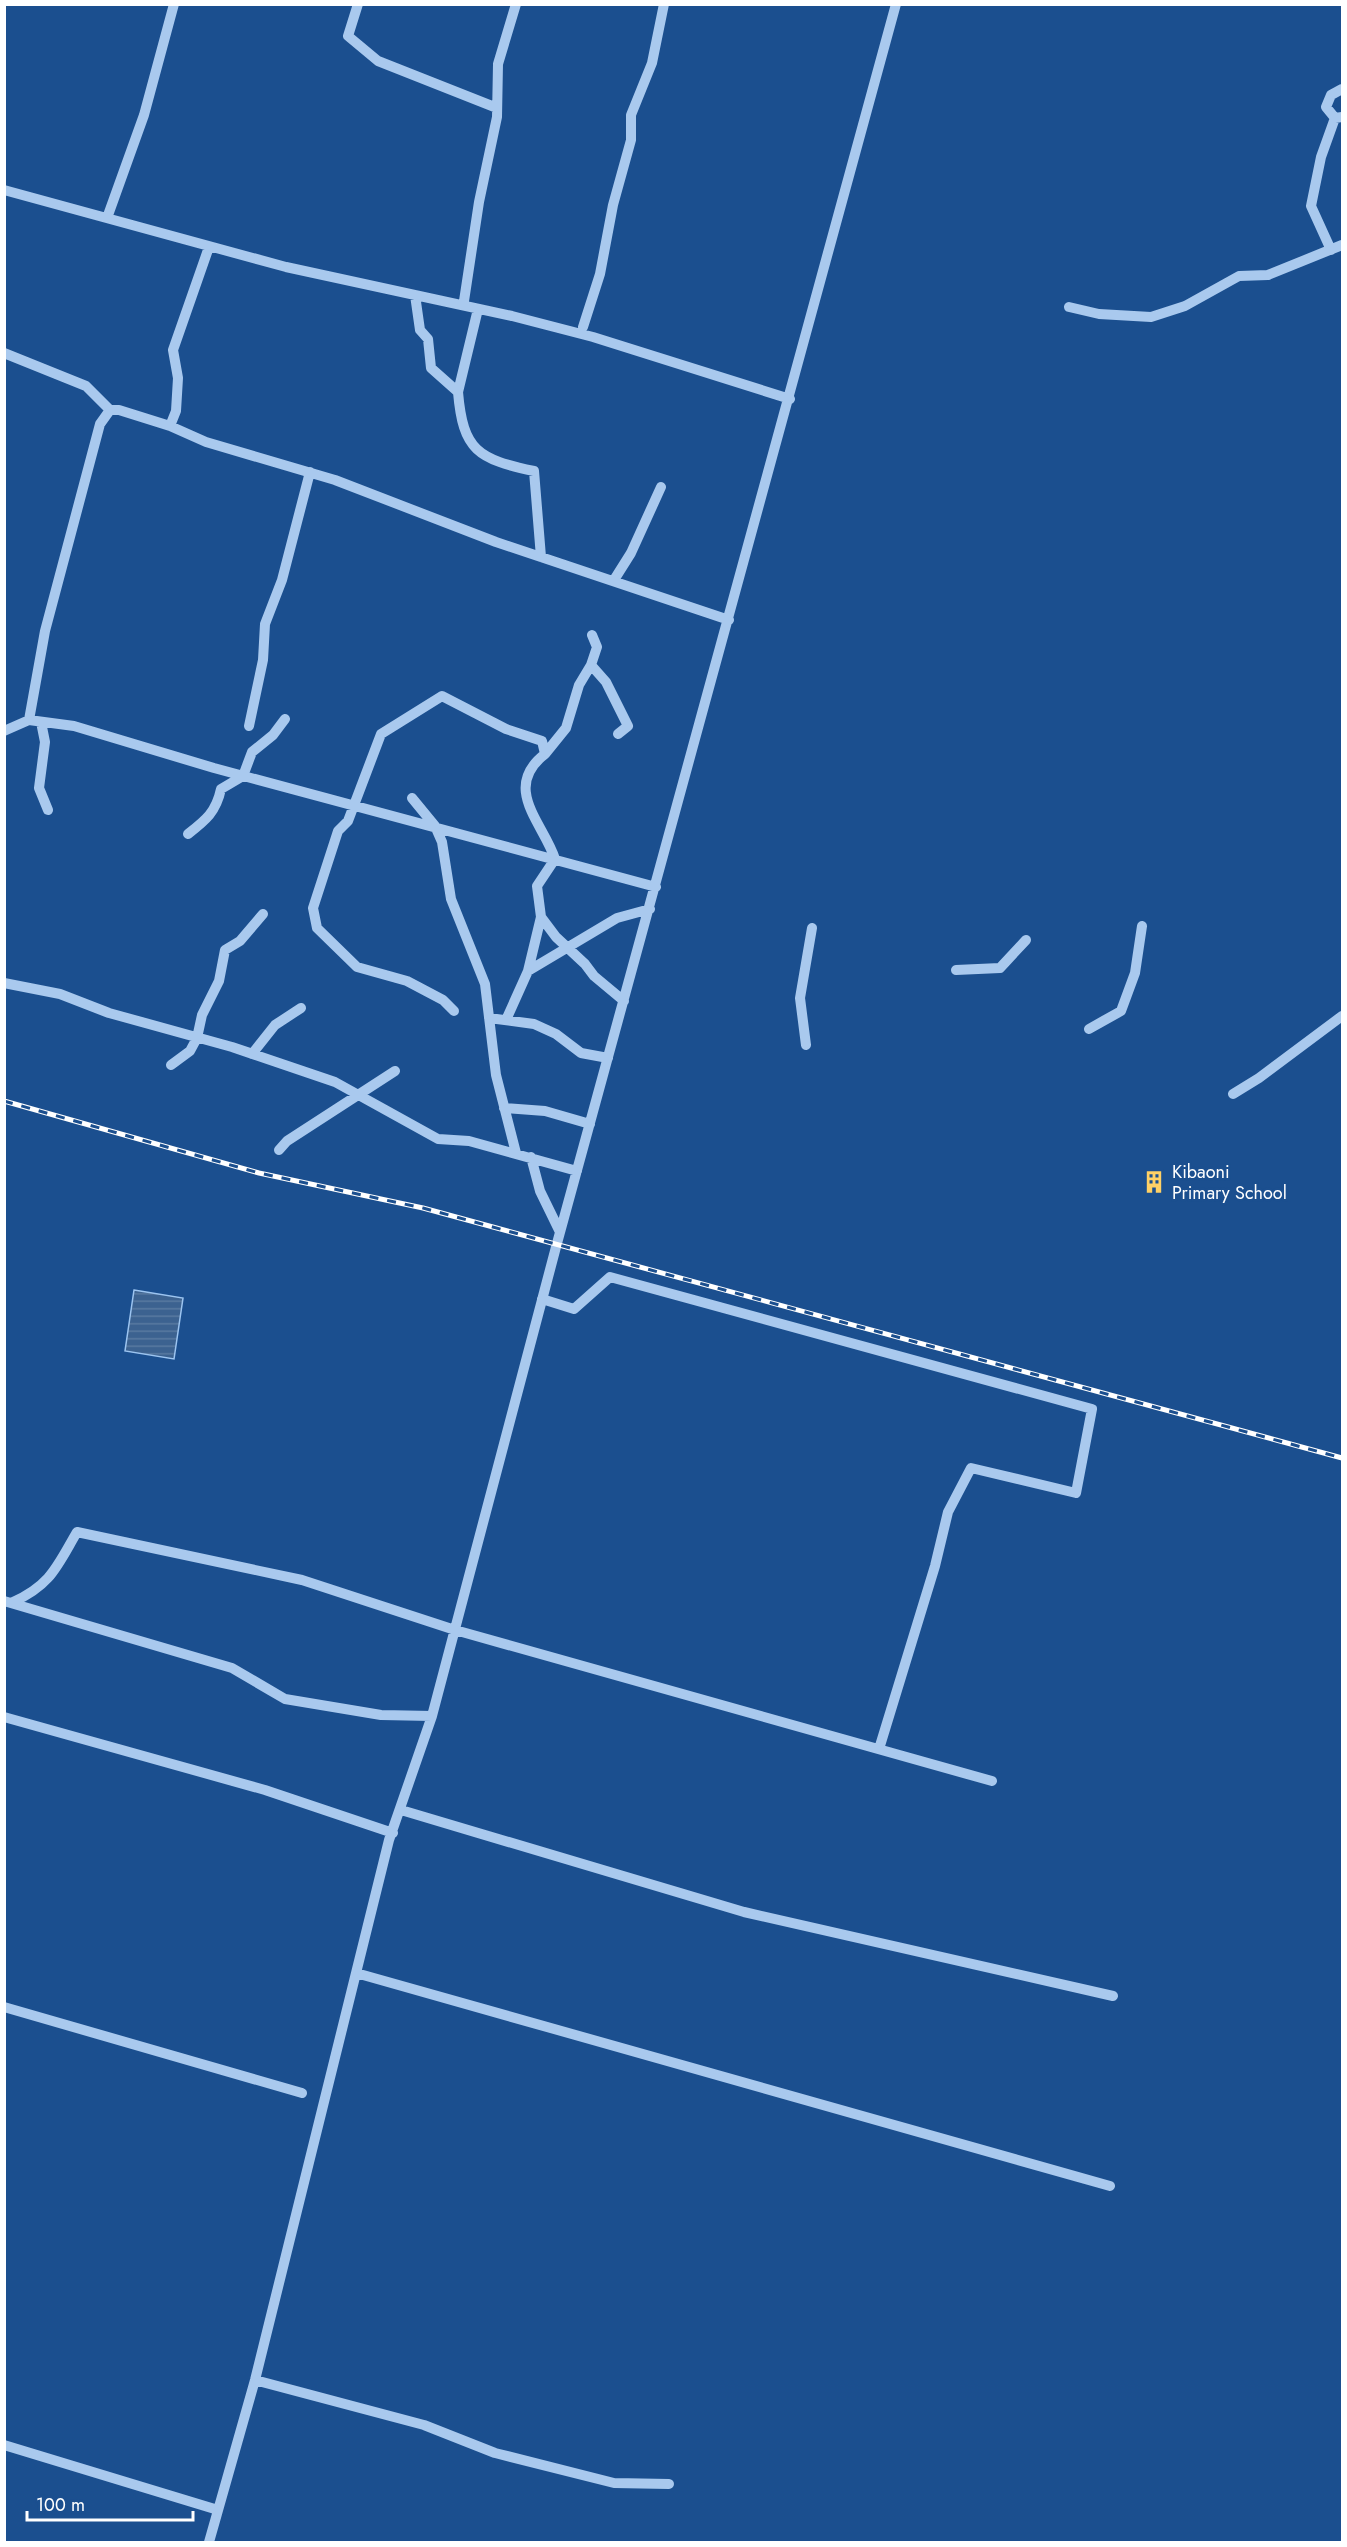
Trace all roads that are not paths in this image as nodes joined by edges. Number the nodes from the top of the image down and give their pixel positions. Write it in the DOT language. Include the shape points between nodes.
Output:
graph roads {
  1 [pos="174,4"];
  2 [pos="358,4"];
  3 [pos="516,4"];
  4 [pos="664,4"];
  5 [pos="896,4"];
  6 [pos="1342,89"];
  7 [pos="497,108"];
  8 [pos="1339,118"];
  9 [pos="4,190"];
  10 [pos="107,218"];
  11 [pos="1342,245"];
  12 [pos="209,247"];
  13 [pos="1330,250"];
  14 [pos="416,295"];
  15 [pos="464,300"];
  16 [pos="1069,307"];
  17 [pos="478,309"];
  18 [pos="583,327"];
  19 [pos="4,353"];
  20 [pos="458,392"];
  21 [pos="790,399"];
  22 [pos="110,410"];
  23 [pos="170,426"];
  24 [pos="310,472"];
  25 [pos="661,487"];
  26 [pos="541,557"];
  27 [pos="614,580"];
  28 [pos="729,620"];
  29 [pos="592,635"];
  30 [pos="591,665"];
  31 [pos="285,719"];
  32 [pos="29,720"];
  33 [pos="41,722"];
  34 [pos="249,726"];
  35 [pos="4,731"];
  36 [pos="618,734"];
  37 [pos="545,754"];
  38 [pos="243,776"];
  39 [pos="412,798"];
  40 [pos="355,805"];
  41 [pos="48,810"];
  42 [pos="435,826"];
  43 [pos="188,834"];
  44 [pos="555,859"];
  45 [pos="656,887"];
  46 [pos="650,909"];
  47 [pos="263,914"];
  48 [pos="541,917"];
  49 [pos="1142,926"];
  50 [pos="812,928"];
  51 [pos="1026,940"];
  52 [pos="567,949"];
  53 [pos="956,970"];
  54 [pos="528,971"];
  55 [pos="4,983"];
  56 [pos="624,1001"];
  57 [pos="301,1008"];
  58 [pos="454,1011"];
  59 [pos="1342,1016"];
  60 [pos="489,1018"];
  61 [pos="506,1020"];
  62 [pos="1089,1029"];
  63 [pos="197,1038"];
  64 [pos="806,1045"];
  65 [pos="252,1054"];
  66 [pos="608,1058"];
  67 [pos="171,1065"];
  68 [pos="395,1071"];
  69 [pos="357,1094"];
  70 [pos="1233,1094"];
  71 [pos="504,1108"];
  72 [pos="590,1124"];
  73 [pos="279,1150"];
  74 [pos="516,1153"];
  75 [pos="531,1157"];
  76 [pos="577,1171"];
  77 [pos="560,1233"];
  78 [pos="542,1299"];
  79 [pos="9,1602"];
  80 [pos="455,1630"];
  81 [pos="432,1716"];
  82 [pos="4,1717"];
  83 [pos="879,1749"];
  84 [pos="992,1781"];
  85 [pos="401,1810"];
  86 [pos="393,1833"];
  87 [pos="356,1973"];
  88 [pos="1113,1996"];
  89 [pos="4,2007"];
  90 [pos="302,2093"];
  91 [pos="1110,2186"];
  92 [pos="255,2380"];
  93 [pos="4,2445"];
  94 [pos="669,2484"];
  95 [pos="218,2510"];
  96 [pos="209,2542"];
  1 -- 10 [label="street" via="144,116"];
  2 -- 7 [label="street" via="348,36 378,61"];
  3 -- 7 [label="street" via="498,64"];
  4 -- 18 [label="street" via="652,63 631,115 631,140 600,274"];
  5 -- 21 [label="street"];
  6 -- 8 [label="street" via="1331,95 1326,107"];
  7 -- 15 [label="street"];
  8 -- 13 [label="street" via="1322,157 1311,206"];
  9 -- 10 [label="street"];
  10 -- 12 [label="street"];
  11 -- 13 [label="street"];
  12 -- 14 [label="street"];
  12 -- 23 [label="street" via="173,350 178,378 176,411"];
  13 -- 16 [label="street" via="1268,275 1239,276 1185,306 1151,317 1099,314"];
  14 -- 17 [label="street"];
  14 -- 20 [label="street" via="420,330 428,339 431,368"];
  17 -- 20 [label="street"];
  17 -- 21 [label="street" via="593,338"];
  19 -- 22 [label="street" via="86,386"];
  20 -- 26 [label="street" via="463,433 478,450 498,463 534,471"];
  21 -- 28 [label="street"];
  22 -- 23 [label="street"];
  22 -- 32 [label="street" via="100,424 45,631"];
  23 -- 24 [label="street" via="206,442"];
  24 -- 26 [label="street"];
  24 -- 34 [label="street" via="282,580 265,624 263,660"];
  25 -- 27 [label="street"];
  26 -- 27 [label="street"];
  27 -- 28 [label="street"];
  28 -- 45 [label="street"];
  29 -- 30 [label="street" via="597,647"];
  30 -- 36 [label="street" via="606,682 628,726"];
  30 -- 37 [label="street" via="579,685 566,728"];
  31 -- 38 [label="street" via="252,752"];
  32 -- 33 [label="street"];
  32 -- 35 [label="street"];
  33 -- 38 [label="street" via="74,726"];
  33 -- 41 [label="street" via="45,742 39,788"];
  37 -- 40 [label="street" via="542,741 507,729 442,696 381,734"];
  37 -- 44 [label="street" via="531,772 525,793 531,815 550,842"];
  38 -- 40 [label="street"];
  38 -- 43 [label="street" via="221,789 210,817"];
  39 -- 42 [label="street"];
  40 -- 42 [label="street"];
  40 -- 58 [label="street" via="338,831 313,908 317,928 357,967 407,981"];
  42 -- 44 [label="street"];
  42 -- 60 [label="street" via="442,842 451,899 484,984"];
  44 -- 45 [label="street"];
  44 -- 48 [label="street" via="537,886"];
  45 -- 46 [label="street"];
  46 -- 52 [label="street" via="617,918"];
  46 -- 56 [label="street"];
  47 -- 63 [label="street" via="240,941 225,950 219,981 202,1015"];
  48 -- 52 [label="street"];
  48 -- 54 [label="street"];
  49 -- 62 [label="street" via="1135,973 1120,1011"];
  50 -- 64 [label="street" via="800,998"];
  51 -- 53 [label="street" via="1000,968"];
  52 -- 54 [label="street"];
  52 -- 56 [label="street"];
  54 -- 61 [label="street"];
  55 -- 63 [label="street" via="60,994 109,1013"];
  56 -- 66 [label="street"];
  57 -- 65 [label="street" via="275,1025"];
  59 -- 70 [label="street"];
  60 -- 61 [label="street"];
  60 -- 71 [label="street"];
  61 -- 66 [label="street" via="534,1023 581,1053"];
  63 -- 65 [label="street"];
  63 -- 67 [label="street" via="190,1051"];
  65 -- 69 [label="street" via="335,1082"];
  66 -- 72 [label="street"];
  68 -- 69 [label="street"];
  69 -- 73 [label="street"];
  69 -- 74 [label="street" via="438,1139 469,1141"];
  71 -- 72 [label="street" via="545,1111"];
  71 -- 74 [label="street"];
  72 -- 76 [label="street"];
  74 -- 75 [label="street"];
  75 -- 76 [label="street"];
  75 -- 77 [label="street" via="540,1191"];
  76 -- 77 [label="street"];
  77 -- 78 [label="street"];
  78 -- 80 [label="street"];
  78 -- 83 [label="street" via="574,1309 610,1276 1092,1409 1076,1493 971,1468 948,1512 936,1566"];
  79 -- 80 [label="street" via="35,1592 50,1577 77,1532 302,1580"];
  79 -- 81 [label="street" via="232,1668 285,1699 381,1715"];
  80 -- 81 [label="street"];
  80 -- 83 [label="street"];
  81 -- 85 [label="street"];
  82 -- 86 [label="street" via="265,1790"];
  83 -- 84 [label="street"];
  85 -- 86 [label="street"];
  85 -- 88 [label="street" via="744,1912"];
  86 -- 87 [label="street"];
  87 -- 91 [label="street"];
  87 -- 92 [label="street"];
  89 -- 90 [label="street"];
  92 -- 94 [label="street" via="424,2425 495,2453 614,2483"];
  92 -- 95 [label="street"];
  93 -- 95 [label="street"];
  95 -- 96 [label="street"];
}
